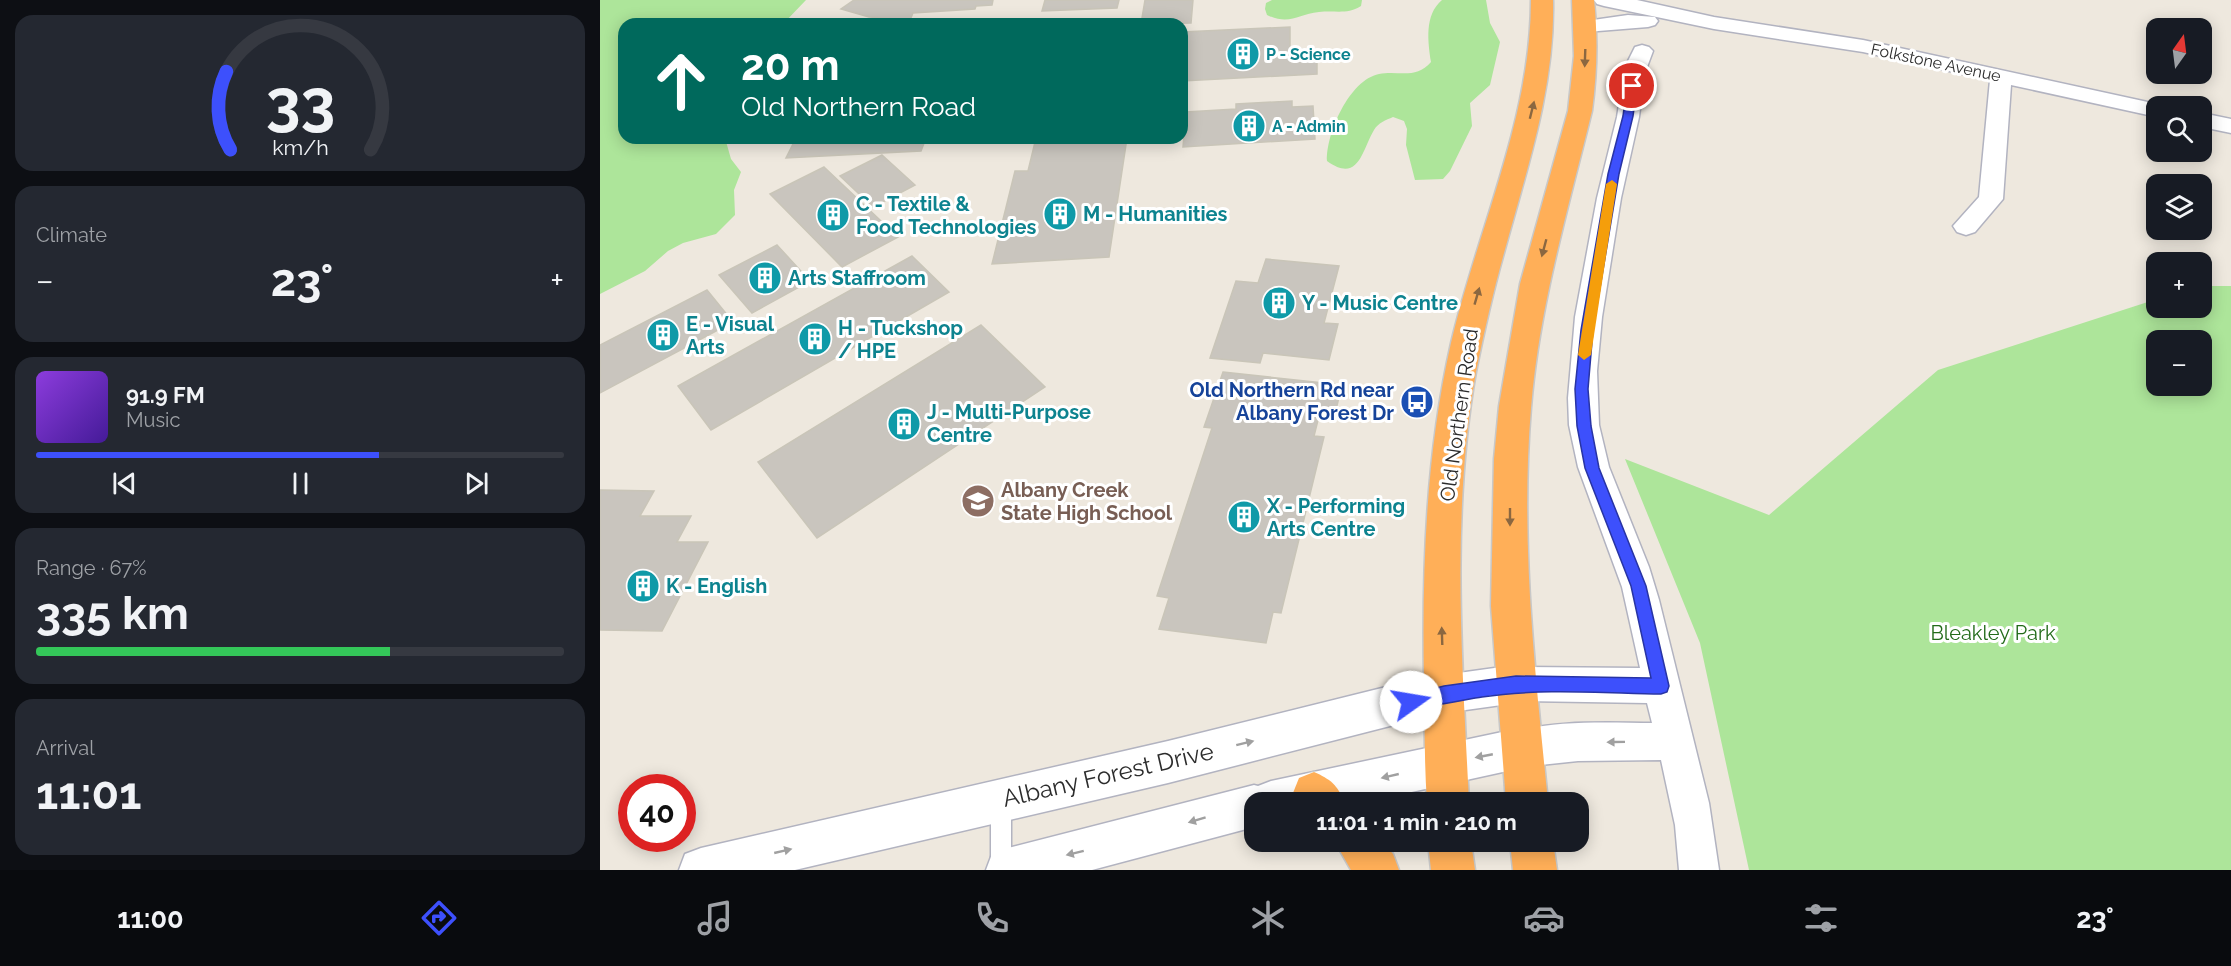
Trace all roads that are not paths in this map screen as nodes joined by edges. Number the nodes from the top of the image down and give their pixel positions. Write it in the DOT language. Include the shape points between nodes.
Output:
graph roads {
  1 [pos="1542,0"];
  2 [pos="1604,0"];
  3 [pos="1584,13"];
  4 [pos="1714,23"];
  5 [pos="1642,51"];
  6 [pos="2001,75"];
  7 [pos="2146,108"];
  8 [pos="2212,122"];
  9 [pos="2231,126"];
  10 [pos="1966,226"];
  11 [pos="1516,684"];
  12 [pos="1661,686"];
  13 [pos="1444,694"];
  14 [pos="1675,741"];
  15 [pos="1521,748"];
  16 [pos="1447,783"];
  17 [pos="1370,792"];
  18 [pos="1526,792"];
  19 [pos="1001,800"];
  20 [pos="1244,809"];
  21 [pos="1364,852"];
  22 [pos="1451,852"];
  23 [pos="1533,852"];
  24 [pos="701,870"];
  25 [pos="1001,870"];
  26 [pos="1008,870"];
  27 [pos="1377,870"];
  28 [pos="1453,870"];
  29 [pos="1535,870"];
  30 [pos="1699,870"];
  13 -- 1 [label="highway, Old Northern Road, one-way" via="1442,578 1448,467 1459,379 1473,310 1536,93 1542,55"];
  2 -- 4 [label="street, Folkstone Avenue"];
  3 -- 4 [label="street, Folkstone Avenue" via="1628,21"];
  3 -- 11 [label="highway, one-way" via="1580,111 1535,284 1515,406 1509,589"];
  4 -- 6 [label="street, Folkstone Avenue" via="1863,46"];
  5 -- 12 [label="street" via="1633,70 1628,116 1613,174 1581,389 1592,468 1639,586"];
  6 -- 7 [label="street, Folkstone Avenue"];
  6 -- 10 [label="street" via="1991,199"];
  8 -- 9 [label="street"];
  11 -- 12 [label="street"];
  11 -- 13 [label="street, Albany Forest Drive"];
  11 -- 15 [label="highway"];
  12 -- 14 [label="street"];
  13 -- 16 [label="highway, Old Northern Road"];
  19 -- 13 [label="street, Albany Forest Drive, one-way"];
  14 -- 15 [label="street, one-way" via="1578,742"];
  14 -- 30 [label="street"];
  15 -- 16 [label="street, one-way"];
  15 -- 18 [label="highway"];
  16 -- 17 [label="street, one-way"];
  24 -- 19 [label="street, Albany Forest Drive, one-way"];
  19 -- 25 [label="lane"];
  20 -- 26 [label="street, one-way"];
  21 -- 27 [label="highway"];
  22 -- 28 [label="highway"];
  23 -- 29 [label="highway"];
}
